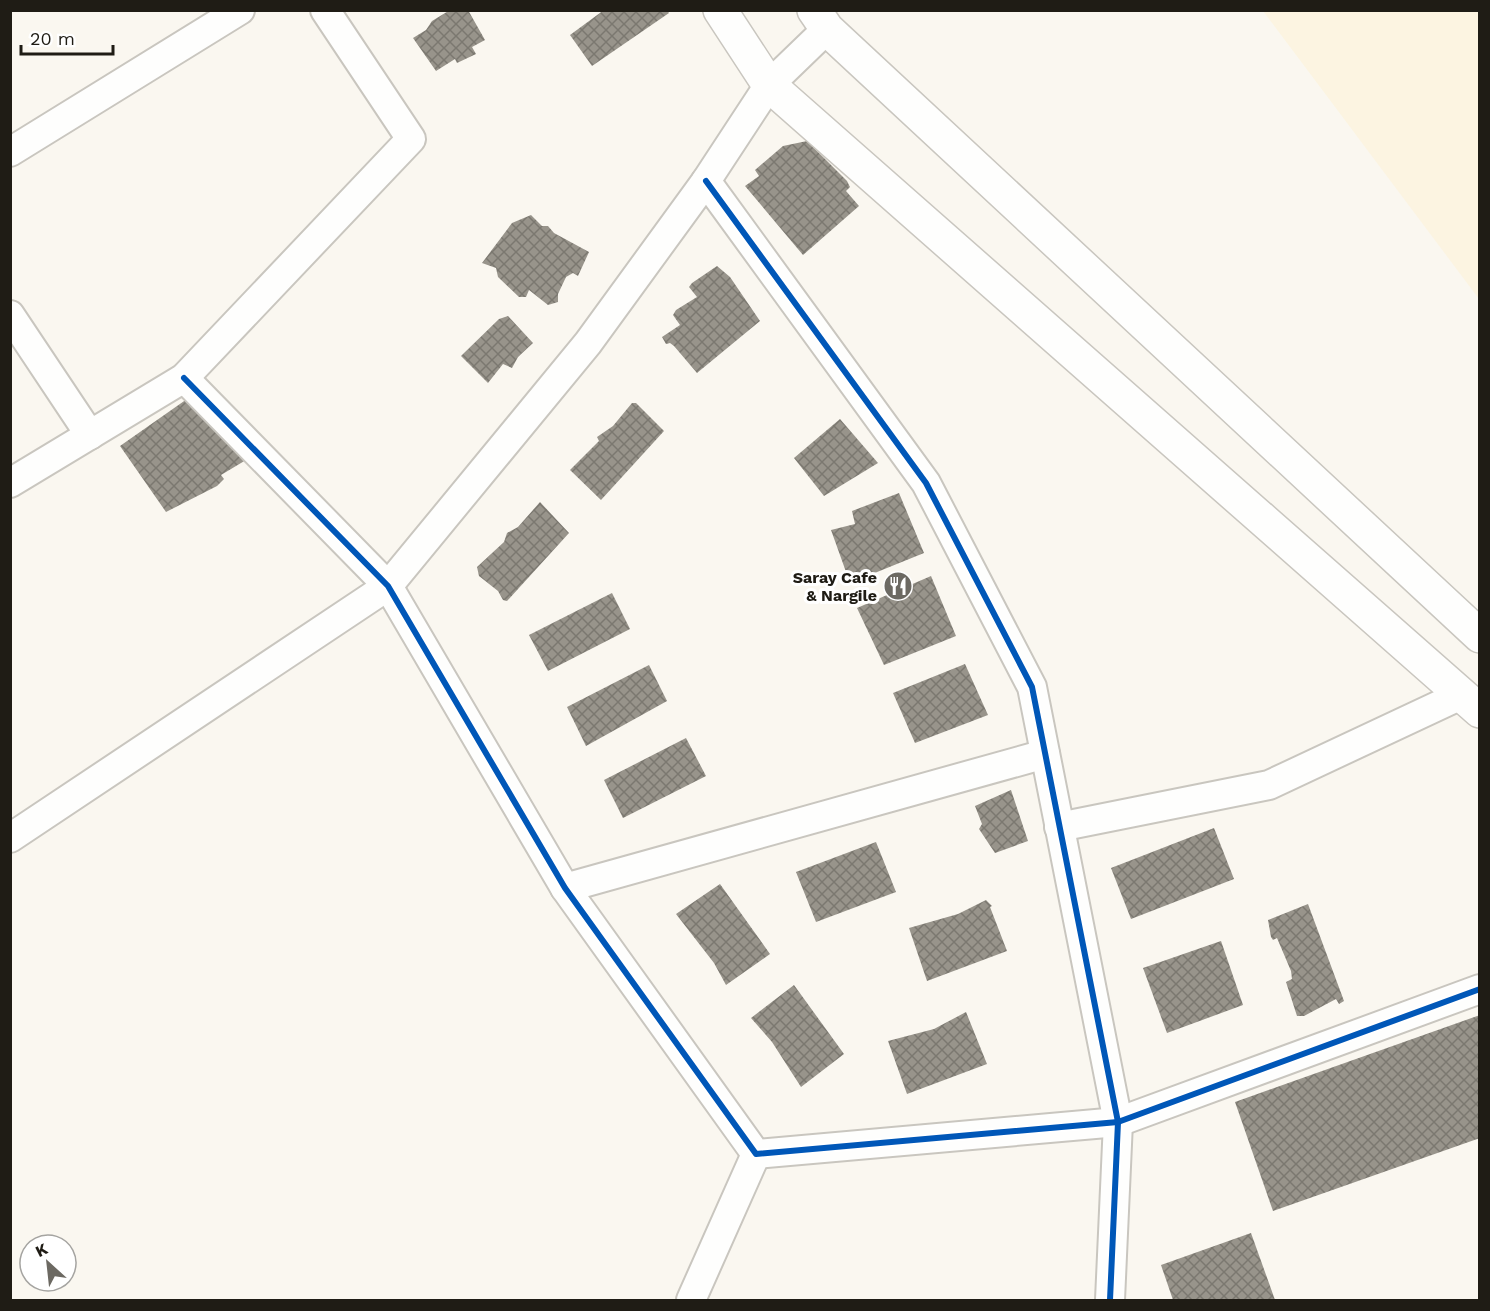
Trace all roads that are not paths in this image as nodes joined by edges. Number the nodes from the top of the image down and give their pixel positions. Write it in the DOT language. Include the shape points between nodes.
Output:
graph roads {
  1 [pos="240,10"];
  2 [pos="326,10"];
  3 [pos="720,10"];
  4 [pos="821,20"];
  5 [pos="769,85"];
  6 [pos="10,152"];
  7 [pos="706,181"];
  8 [pos="10,315"];
  9 [pos="184,378"];
  10 [pos="90,435"];
  11 [pos="10,483"];
  12 [pos="388,586"];
  13 [pos="1479,636"];
  14 [pos="1470,703"];
  15 [pos="1045,754"];
  16 [pos="1059,827"];
  17 [pos="10,838"];
  18 [pos="565,888"];
  19 [pos="1479,989"];
  20 [pos="1118,1122"];
  21 [pos="756,1154"];
  22 [pos="691,1300"];
  23 [pos="1110,1300"];
  1 -- 6 [label="street"];
  2 -- 9 [label="street" via="411,139"];
  3 -- 5 [label="street"];
  4 -- 5 [label="street"];
  4 -- 13 [label="street"];
  5 -- 7 [label="street"];
  5 -- 14 [label="street"];
  7 -- 12 [label="street" via="588,343"];
  7 -- 15 [label="street" via="926,483 1032,687"];
  8 -- 10 [label="street"];
  9 -- 10 [label="street"];
  9 -- 12 [label="street"];
  10 -- 11 [label="street"];
  12 -- 17 [label="street"];
  12 -- 18 [label="street"];
  14 -- 16 [label="street" via="1269,785"];
  15 -- 16 [label="street"];
  15 -- 18 [label="street"];
  16 -- 20 [label="street"];
  18 -- 21 [label="street"];
  19 -- 20 [label="street"];
  20 -- 21 [label="street"];
  20 -- 23 [label="street"];
  21 -- 22 [label="street"];
}
